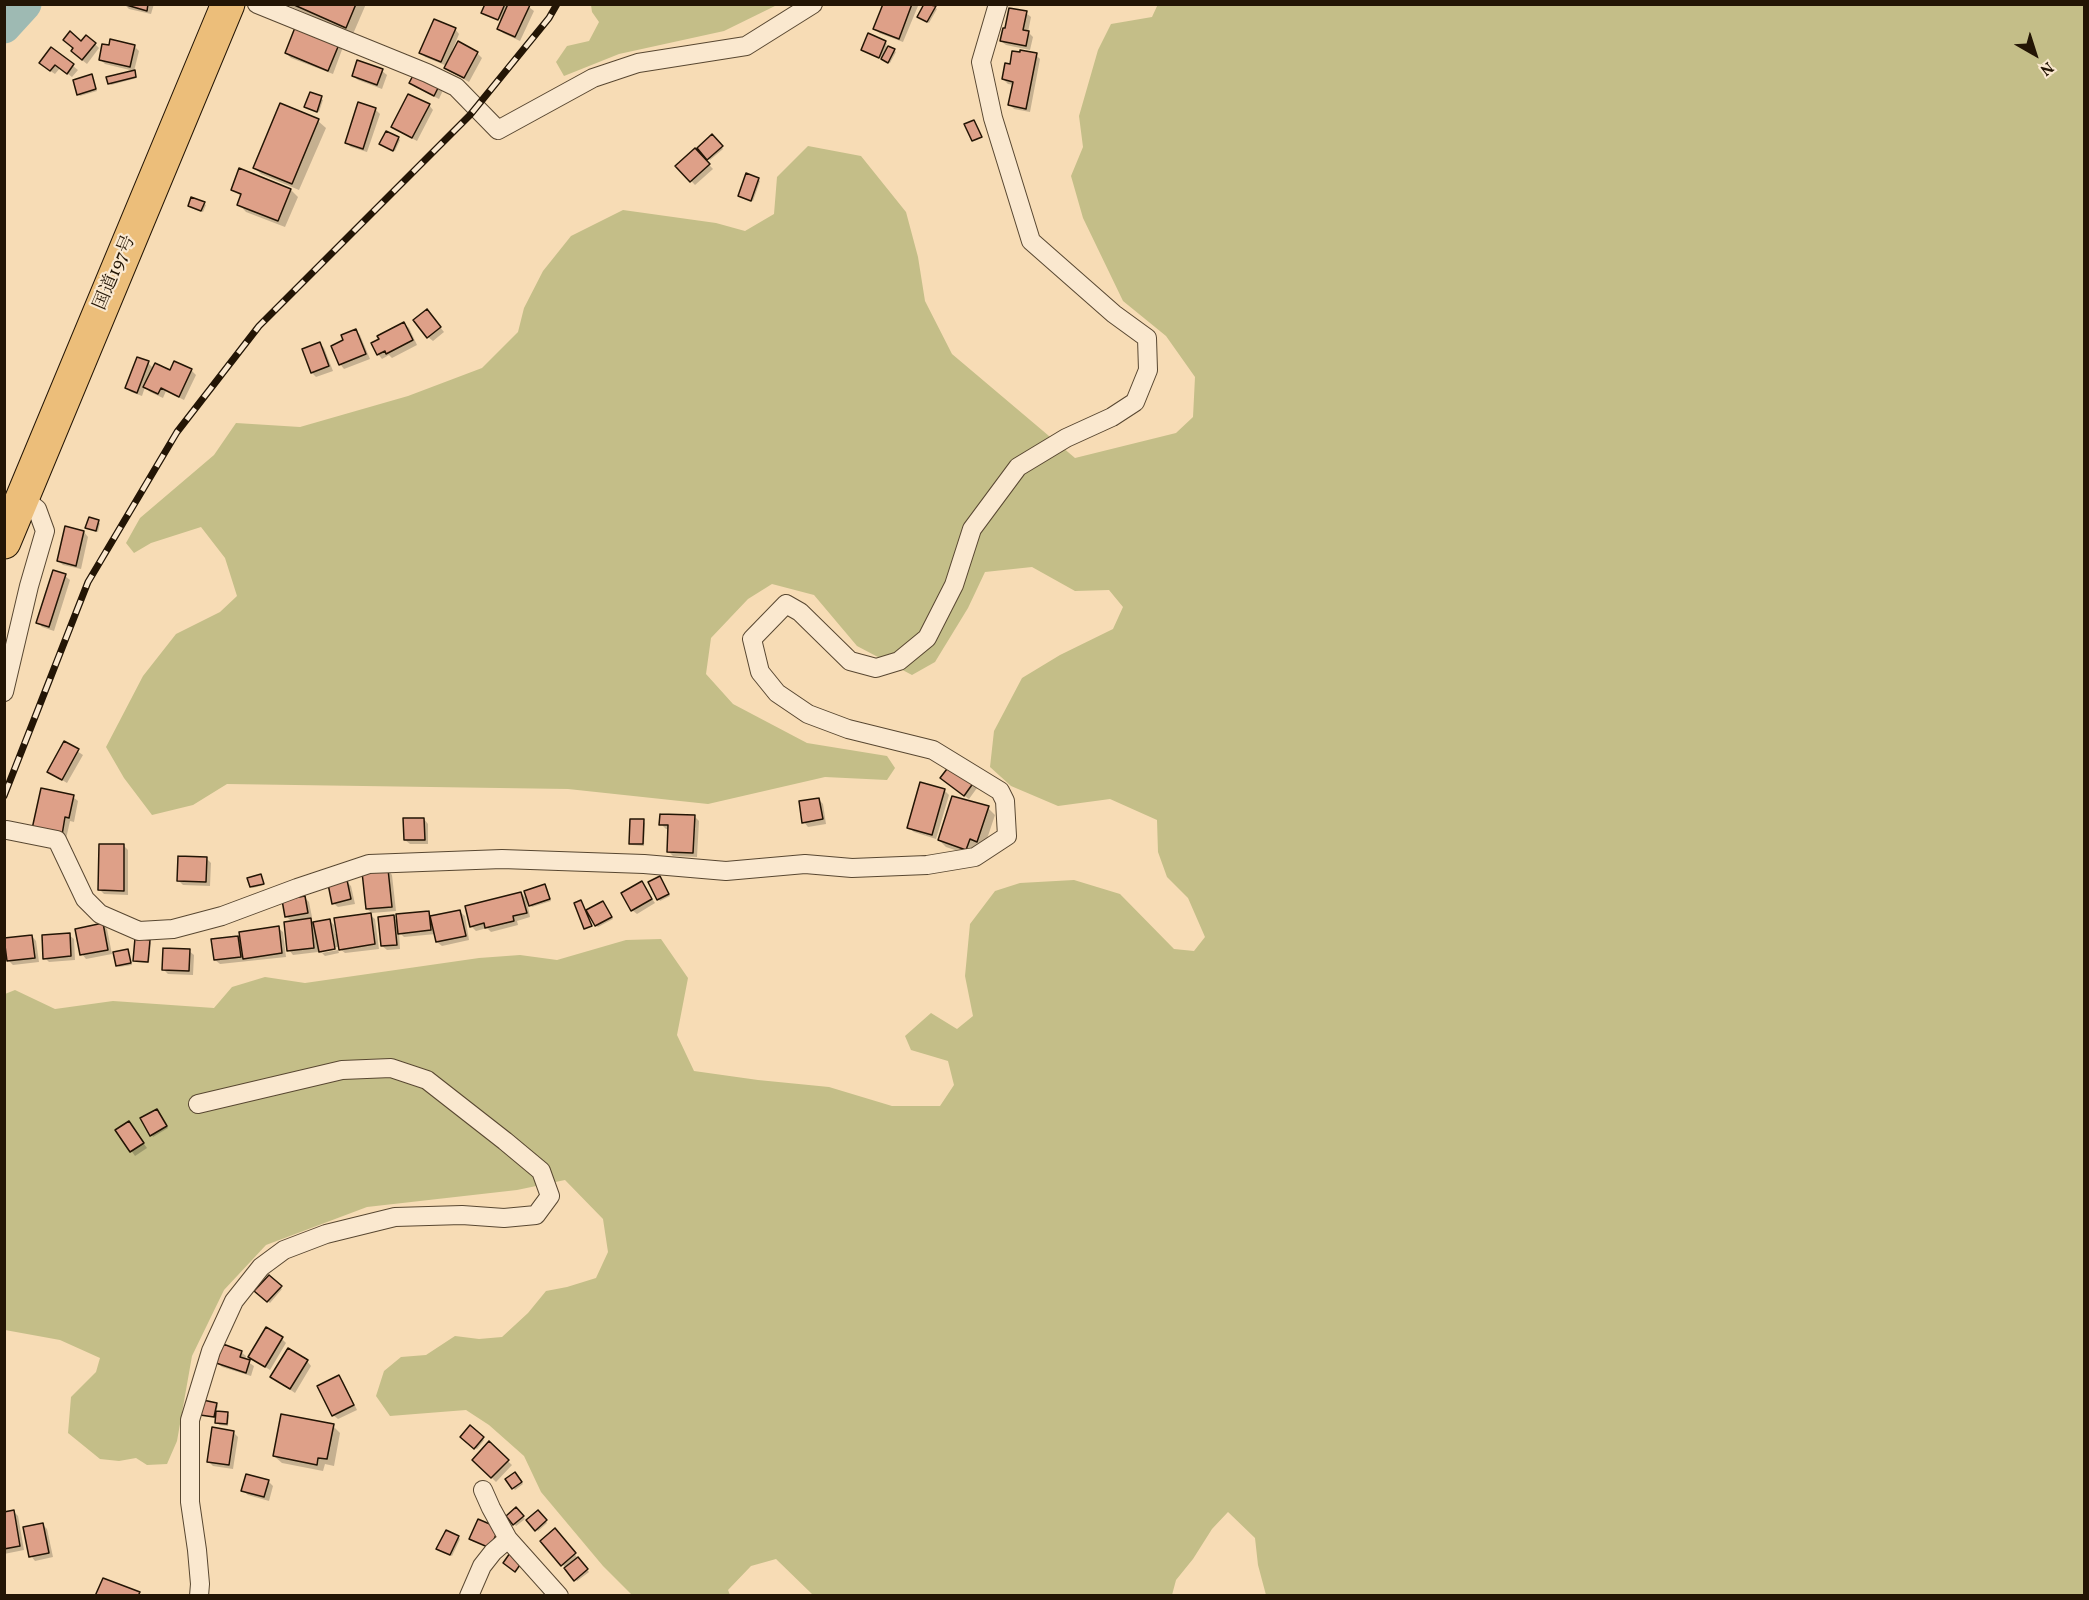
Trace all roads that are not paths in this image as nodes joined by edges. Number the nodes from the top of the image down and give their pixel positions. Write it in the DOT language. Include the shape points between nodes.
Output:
graph roads {
  1 [pos="228,4"];
  2 [pos="257,4"];
  3 [pos="813,4"];
  4 [pos="998,4"];
  5 [pos="23,498"];
  6 [pos="4,542"];
  7 [pos="4,692"];
  8 [pos="7,830"];
  9 [pos="198,1104"];
  10 [pos="483,1490"];
  11 [pos="508,1539"];
  12 [pos="199,1596"];
  13 [pos="469,1596"];
  14 [pos="559,1596"];
  1 -- 5 [label="highway, 国道197号"];
  2 -- 3 [label="street" via="456,87 498,130 593,78 638,63 746,46"];
  4 -- 8 [label="street" via="981,62 993,118 1031,242 1147,338 1148,370 1135,402 1018,467 972,528 954,585 927,638 899,661 876,668 850,661 801,612 786,604 752,639 760,672 777,693 808,714 848,729 933,750 1000,791 1005,801 1007,836 975,857 927,866 852,868 805,864 726,871 502,859 369,864 222,916 173,929 139,931 100,914 85,899 57,840"];
  5 -- 6 [label="highway, 国道197号"];
  5 -- 7 [label="street" via="37,509 45,531"];
  9 -- 12 [label="street" via="342,1070 391,1068 427,1080 505,1141 541,1171 550,1197 536,1215 395,1216 326,1234 284,1250 261,1267 234,1301 211,1351 190,1420 190,1502"];
  10 -- 11 [label="street"];
  11 -- 13 [label="street" via="482,1566"];
  11 -- 14 [label="street"];
}
